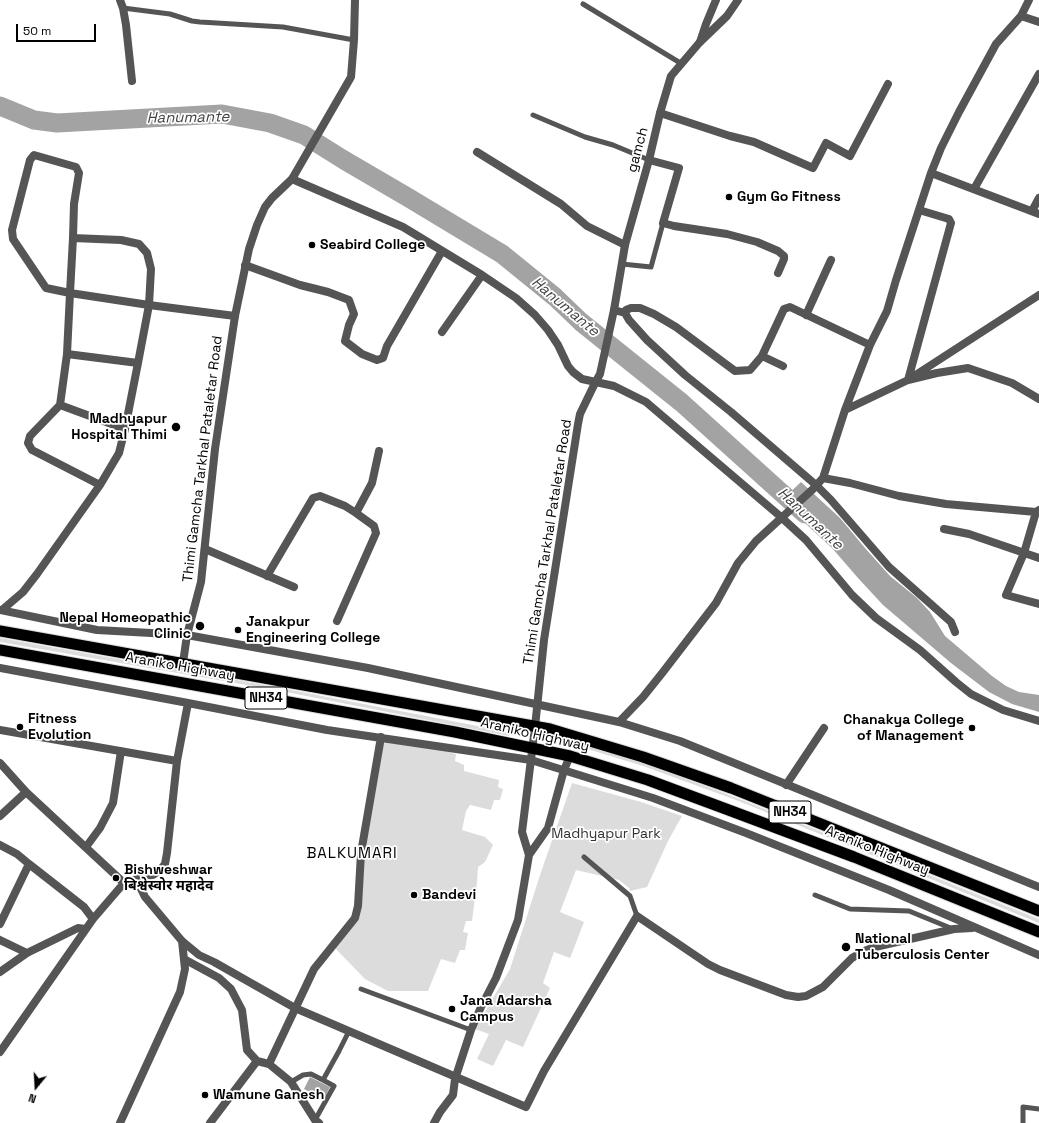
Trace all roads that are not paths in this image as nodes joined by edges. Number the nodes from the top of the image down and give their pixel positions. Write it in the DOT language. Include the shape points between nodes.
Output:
graph roads {
  1 [pos="355,0"];
  2 [pos="716,0"];
  3 [pos="738,0"];
  4 [pos="1029,0"];
  5 [pos="121,4"];
  6 [pos="583,4"];
  7 [pos="1021,16"];
  8 [pos="1039,22"];
  9 [pos="354,40"];
  10 [pos="700,42"];
  11 [pos="682,64"];
  12 [pos="1039,74"];
  13 [pos="132,81"];
  14 [pos="888,84"];
  15 [pos="660,112"];
  16 [pos="533,115"];
  17 [pos="477,152"];
  18 [pos="650,160"];
  19 [pos="931,173"];
  20 [pos="293,177"];
  21 [pos="974,189"];
  22 [pos="1039,198"];
  23 [pos="919,210"];
  24 [pos="1036,213"];
  25 [pos="662,223"];
  26 [pos="73,238"];
  27 [pos="625,245"];
  28 [pos="442,251"];
  29 [pos="831,260"];
  30 [pos="622,264"];
  31 [pos="245,265"];
  32 [pos="778,273"];
  33 [pos="482,275"];
  34 [pos="70,293"];
  35 [pos="1038,298"];
  36 [pos="149,305"];
  37 [pos="625,313"];
  38 [pos="806,314"];
  39 [pos="613,315"];
  40 [pos="235,316"];
  41 [pos="442,332"];
  42 [pos="870,345"];
  43 [pos="67,354"];
  44 [pos="762,356"];
  45 [pos="138,363"];
  46 [pos="783,366"];
  47 [pos="908,380"];
  48 [pos="595,382"];
  49 [pos="1039,399"];
  50 [pos="60,405"];
  51 [pos="846,410"];
  52 [pos="125,429"];
  53 [pos="379,451"];
  54 [pos="823,478"];
  55 [pos="100,485"];
  56 [pos="814,488"];
  57 [pos="1037,511"];
  58 [pos="356,513"];
  59 [pos="781,517"];
  60 [pos="944,529"];
  61 [pos="205,548"];
  62 [pos="1024,553"];
  63 [pos="1039,558"];
  64 [pos="267,576"];
  65 [pos="294,588"];
  66 [pos="1039,604"];
  67 [pos="1,610"];
  68 [pos="337,621"];
  69 [pos="0,631"];
  70 [pos="955,632"];
  71 [pos="187,635"];
  72 [pos="0,650"];
  73 [pos="183,663"];
  74 [pos="0,668"];
  75 [pos="188,703"];
  76 [pos="538,705"];
  77 [pos="619,722"];
  78 [pos="1039,722"];
  79 [pos="535,726"];
  80 [pos="824,728"];
  81 [pos="0,730"];
  82 [pos="381,737"];
  83 [pos="532,748"];
  84 [pos="121,752"];
  85 [pos="570,756"];
  86 [pos="531,760"];
  87 [pos="177,761"];
  88 [pos="0,763"];
  89 [pos="564,770"];
  90 [pos="786,785"];
  91 [pos="26,792"];
  92 [pos="0,816"];
  93 [pos="0,845"];
  94 [pos="86,847"];
  95 [pos="528,855"];
  96 [pos="584,857"];
  97 [pos="29,864"];
  98 [pos="136,879"];
  99 [pos="124,883"];
  100 [pos="1039,887"];
  101 [pos="815,895"];
  102 [pos="1039,911"];
  103 [pos="637,916"];
  104 [pos="93,919"];
  105 [pos="0,924"];
  106 [pos="975,928"];
  107 [pos="85,929"];
  108 [pos="954,929"];
  109 [pos="1039,932"];
  110 [pos="0,940"];
  111 [pos="182,941"];
  112 [pos="27,953"];
  113 [pos="1039,955"];
  114 [pos="184,959"];
  115 [pos="0,972"];
  116 [pos="362,989"];
  117 [pos="295,1008"];
  118 [pos="471,1030"];
  119 [pos="349,1031"];
  120 [pos="0,1052"];
  121 [pos="257,1061"];
  122 [pos="268,1064"];
  123 [pos="457,1077"];
  124 [pos="323,1080"];
  125 [pos="291,1082"];
  126 [pos="1039,1109"];
  127 [pos="317,1122"];
  128 [pos="120,1123"];
  129 [pos="210,1123"];
  130 [pos="434,1123"];
  131 [pos="1023,1123"];
  1 -- 9 [label="street, Thimi Gamcha Tarkhal Pataletar Road"];
  2 -- 10 [label="street, gamch"];
  3 -- 10 [label="street" via="727,16"];
  4 -- 7 [label="street"];
  5 -- 9 [label="lane" via="192,21 283,27"];
  5 -- 13 [label="street"];
  6 -- 11 [label="lane"];
  7 -- 8 [label="street"];
  7 -- 19 [label="street" via="996,44 957,116"];
  9 -- 20 [label="street, Thimi Gamcha Tarkhal Pataletar Road" via="351,77"];
  10 -- 11 [label="street, gamch"];
  11 -- 15 [label="street, gamch" via="671,76"];
  12 -- 21 [label="street"];
  14 -- 15 [label="street" via="850,156 826,143 813,168 754,142"];
  15 -- 18 [label="street, gamch"];
  16 -- 18 [label="lane"];
  17 -- 27 [label="street" via="561,204 587,226"];
  18 -- 25 [label="street" via="679,168"];
  18 -- 27 [label="street, gamch"];
  19 -- 21 [label="street"];
  19 -- 23 [label="street"];
  20 -- 28 [label="street" via="403,226"];
  20 -- 31 [label="street, Thimi Gamcha Tarkhal Pataletar Road" via="266,207 252,237"];
  21 -- 24 [label="street"];
  22 -- 24 [label="street"];
  23 -- 42 [label="street" via="887,312"];
  23 -- 47 [label="street" via="949,219 951,224"];
  25 -- 30 [label="lane" via="651,267"];
  25 -- 32 [label="street" via="727,234 778,251 784,259"];
  26 -- 34 [label="street"];
  26 -- 34 [label="street" via="74,204 79,173 76,167 34,155 30,160 12,230 13,239 46,288"];
  26 -- 36 [label="street" via="121,240 139,244 147,253 151,269"];
  27 -- 30 [label="street, gamch"];
  28 -- 31 [label="street" via="387,346 384,358 377,360 362,354 345,341 354,314 349,300"];
  28 -- 33 [label="street"];
  29 -- 38 [label="street"];
  30 -- 39 [label="street, gamch"];
  31 -- 40 [label="street, Thimi Gamcha Tarkhal Pataletar Road"];
  33 -- 41 [label="street"];
  33 -- 48 [label="street" via="516,298 535,315 558,345 573,372 582,379"];
  34 -- 36 [label="street"];
  34 -- 43 [label="street"];
  35 -- 47 [label="street"];
  36 -- 40 [label="street"];
  36 -- 45 [label="street"];
  37 -- 39 [label="street"];
  37 -- 44 [label="street" via="631,308 640,308 654,314 676,327 735,371 750,370"];
  37 -- 56 [label="street" via="647,340"];
  38 -- 42 [label="street"];
  38 -- 44 [label="street" via="790,307 784,309"];
  39 -- 48 [label="street, Thimi Gamcha Tarkhal Pataletar Road" via="600,374"];
  40 -- 61 [label="street, Thimi Gamcha Tarkhal Pataletar Road" via="215,449"];
  42 -- 51 [label="street"];
  43 -- 45 [label="street"];
  43 -- 50 [label="street"];
  44 -- 46 [label="street"];
  45 -- 52 [label="street"];
  47 -- 49 [label="street" via="968,368 1012,383"];
  47 -- 51 [label="street"];
  48 -- 59 [label="street" via="614,386 646,402"];
  48 -- 76 [label="street, Thimi Gamcha Tarkhal Pataletar Road" via="578,424 544,640"];
  50 -- 52 [label="street"];
  50 -- 55 [label="street" via="30,436 28,444 32,450"];
  51 -- 54 [label="street"];
  52 -- 55 [label="street" via="119,454"];
  53 -- 58 [label="street" via="372,483"];
  54 -- 56 [label="street"];
  54 -- 57 [label="street" via="946,504"];
  55 -- 67 [label="street" via="23,592"];
  56 -- 59 [label="street"];
  56 -- 70 [label="street" via="831,500 889,567 951,622"];
  57 -- 62 [label="street"];
  58 -- 64 [label="street" via="320,496 313,498"];
  58 -- 68 [label="street" via="374,526 376,533"];
  59 -- 77 [label="street" via="738,563 716,603 663,672"];
  59 -- 78 [label="street" via="806,540 848,591 871,613 920,650 956,682 985,702"];
  60 -- 62 [label="street" via="969,534"];
  61 -- 64 [label="street"];
  61 -- 71 [label="street, Thimi Gamcha Tarkhal Pataletar Road" via="201,582"];
  62 -- 63 [label="street"];
  62 -- 66 [label="street" via="1006,595"];
  64 -- 65 [label="street"];
  67 -- 71 [label="street" via="97,630"];
  69 -- 73 [label="highway, Araniko Highway / NH34"];
  71 -- 73 [label="street, Thimi Gamcha Tarkhal Pataletar Road"];
  71 -- 76 [label="street" via="368,668"];
  72 -- 83 [label="highway, Araniko Highway / NH34"];
  73 -- 79 [label="highway, Araniko Highway / NH34"];
  74 -- 75 [label="street"];
  75 -- 82 [label="street" via="327,730"];
  75 -- 87 [label="street"];
  76 -- 77 [label="street"];
  76 -- 79 [label="street, Thimi Gamcha Tarkhal Pataletar Road"];
  77 -- 90 [label="street" via="680,741"];
  79 -- 83 [label="street, Thimi Gamcha Tarkhal Pataletar Road"];
  79 -- 102 [label="highway, Araniko Highway / NH34" via="731,788"];
  80 -- 90 [label="street"];
  81 -- 84 [label="street"];
  82 -- 86 [label="street"];
  82 -- 117 [label="street" via="361,853 355,918 314,969"];
  83 -- 85 [label="highway, Araniko Highway / NH34"];
  83 -- 86 [label="street, Thimi Gamcha Tarkhal Pataletar Road"];
  84 -- 87 [label="street"];
  84 -- 94 [label="street" via="113,803"];
  85 -- 89 [label="street"];
  85 -- 109 [label="highway, Araniko Highway / NH34" via="648,780 854,857"];
  86 -- 89 [label="street"];
  86 -- 95 [label="street, Thimi Gamcha Tarkhal Pataletar Road" via="522,832"];
  87 -- 98 [label="street" via="165,864 153,875"];
  88 -- 91 [label="street"];
  89 -- 95 [label="street" via="548,828"];
  89 -- 106 [label="street" via="653,798 746,833 889,890"];
  90 -- 100 [label="street"];
  91 -- 92 [label="street"];
  91 -- 94 [label="street"];
  93 -- 97 [label="street"];
  94 -- 99 [label="street"];
  95 -- 118 [label="street" via="518,920 496,978"];
  96 -- 103 [label="lane" via="630,896"];
  97 -- 104 [label="street" via="84,907"];
  97 -- 105 [label="street"];
  98 -- 99 [label="street"];
  98 -- 111 [label="street" via="145,896"];
  99 -- 104 [label="street"];
  101 -- 108 [label="lane" via="850,909 909,911"];
  103 -- 108 [label="street" via="708,964 786,995 798,997 806,996 823,987 852,958 864,951"];
  103 -- 123 [label="street" via="544,1071 526,1107"];
  104 -- 107 [label="street"];
  106 -- 108 [label="street"];
  106 -- 113 [label="street"];
  107 -- 112 [label="street" via="78,928"];
  107 -- 120 [label="street"];
  110 -- 112 [label="street"];
  111 -- 114 [label="street"];
  111 -- 117 [label="street" via="199,955"];
  112 -- 115 [label="street"];
  114 -- 121 [label="street" via="218,978 231,989 242,1010 246,1050"];
  114 -- 128 [label="street" via="185,969 180,992"];
  116 -- 118 [label="lane"];
  117 -- 119 [label="street"];
  117 -- 122 [label="street"];
  118 -- 123 [label="street"];
  119 -- 123 [label="street"];
  119 -- 124 [label="lane"];
  121 -- 122 [label="street"];
  121 -- 129 [label="street"];
  122 -- 125 [label="street"];
  123 -- 130 [label="street" via="453,1095"];
  124 -- 125 [label="lane" via="311,1074 302,1074"];
  124 -- 127 [label="lane" via="334,1086"];
  125 -- 127 [label="street"];
  126 -- 131 [label="lane" via="1023,1107"];
}
